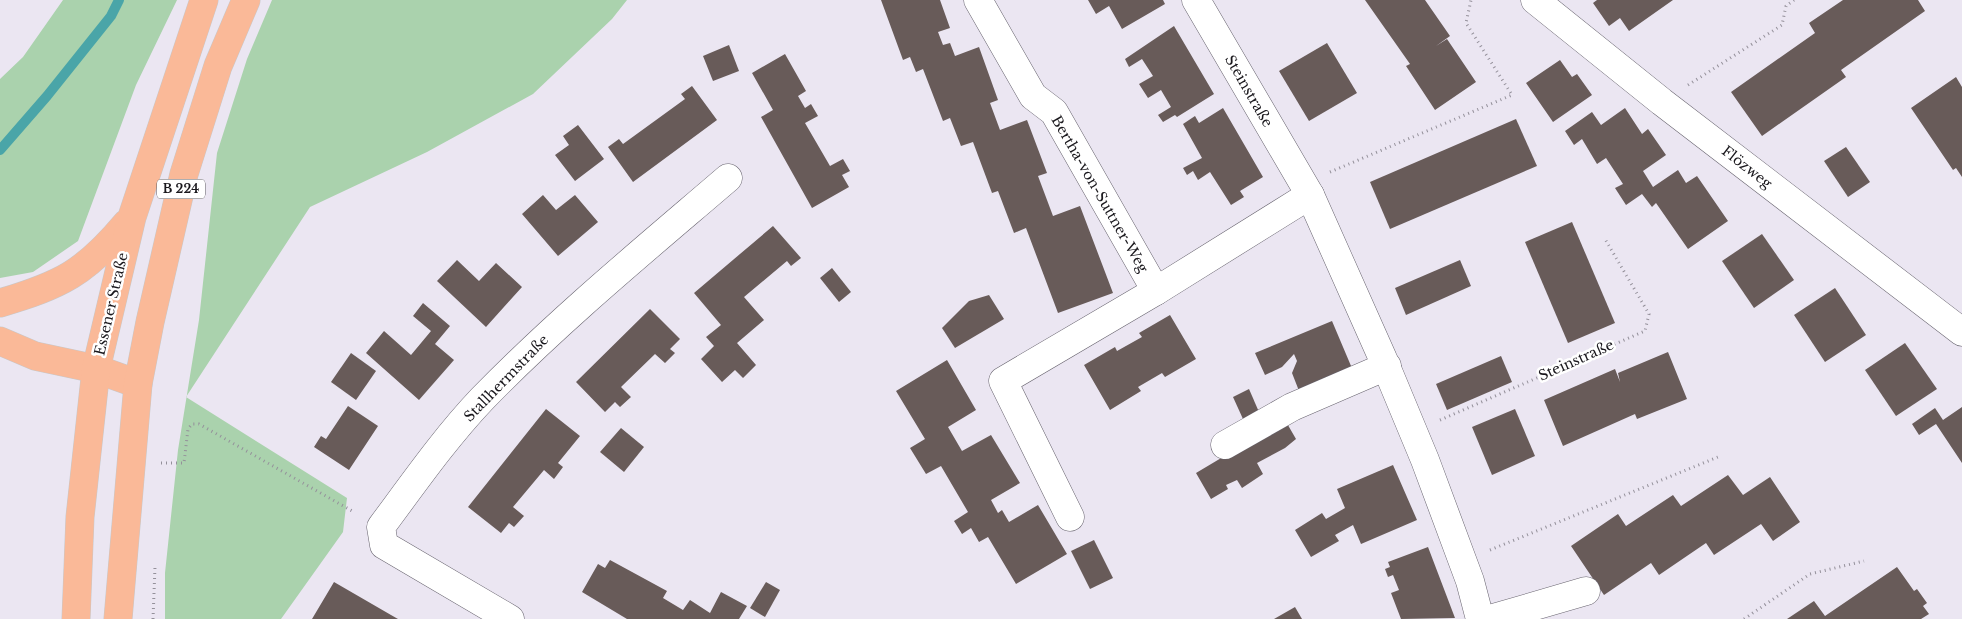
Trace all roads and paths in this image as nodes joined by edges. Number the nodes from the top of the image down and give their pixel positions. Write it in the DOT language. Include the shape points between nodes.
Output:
graph roads {
  1 [pos="204,0"];
  2 [pos="246,0"];
  3 [pos="978,0"];
  4 [pos="1196,0"];
  5 [pos="1471,0"];
  6 [pos="1535,0"];
  7 [pos="1794,0"];
  8 [pos="1662,102"];
  9 [pos="728,178"];
  10 [pos="1306,189"];
  11 [pos="132,217"];
  12 [pos="1605,240"];
  13 [pos="1156,291"];
  14 [pos="0,303"];
  15 [pos="1962,332"];
  16 [pos="0,341"];
  17 [pos="1386,366"];
  18 [pos="96,369"];
  19 [pos="138,384"];
  20 [pos="1413,431"];
  21 [pos="1225,445"];
  22 [pos="1718,457"];
  23 [pos="161,463"];
  24 [pos="1070,517"];
  25 [pos="381,527"];
  26 [pos="1463,561"];
  27 [pos="1864,561"];
  28 [pos="1586,591"];
  29 [pos="76,619"];
  30 [pos="118,619"];
  31 [pos="510,619"];
  32 [pos="1480,619"];
  33 [pos="1490,619"];
  34 [pos="1744,619"];
  1 -- 11 [label="main road, Essener Straße / B 224"];
  2 -- 19 [label="main road, B 224" via="218,66 184,174"];
  3 -- 13 [label="street, Bertha-von-Suttner-Weg" via="1033,96 1054,112"];
  4 -- 10 [label="street, Steinstraße"];
  5 -- 10 [label="path" via="1466,23 1512,95"];
  6 -- 8 [label="street, Flözweg"];
  7 -- 8 [label="path" via="1786,6 1782,25"];
  8 -- 15 [label="street, Flözweg"];
  9 -- 25 [label="street, Stallhermstraße" via="564,320 481,400"];
  10 -- 13 [label="street"];
  10 -- 17 [label="street, Steinstraße"];
  11 -- 14 [label="main road" via="104,251 69,278 46,289"];
  11 -- 18 [label="main road, Essener Straße / B 224"];
  12 -- 20 [label="path, Steinstraße" via="1649,314 1644,330"];
  13 -- 24 [label="street" via="1003,381"];
  16 -- 18 [label="main road" via="35,356"];
  17 -- 20 [label="street, Steinstraße"];
  17 -- 21 [label="street" via="1292,407"];
  18 -- 19 [label="main road"];
  18 -- 29 [label="main road, Essener Straße / B 224" via="80,517"];
  19 -- 30 [label="main road, B 224"];
  20 -- 26 [label="street, Steinstraße"];
  22 -- 26 [label="path"];
  23 -- 25 [label="path" via="184,463 188,429 192,424 199,424"];
  25 -- 31 [label="street" via="384,545"];
  26 -- 32 [label="street, Steinstraße"];
  27 -- 34 [label="path" via="1810,574"];
  28 -- 33 [label="street"];
}
